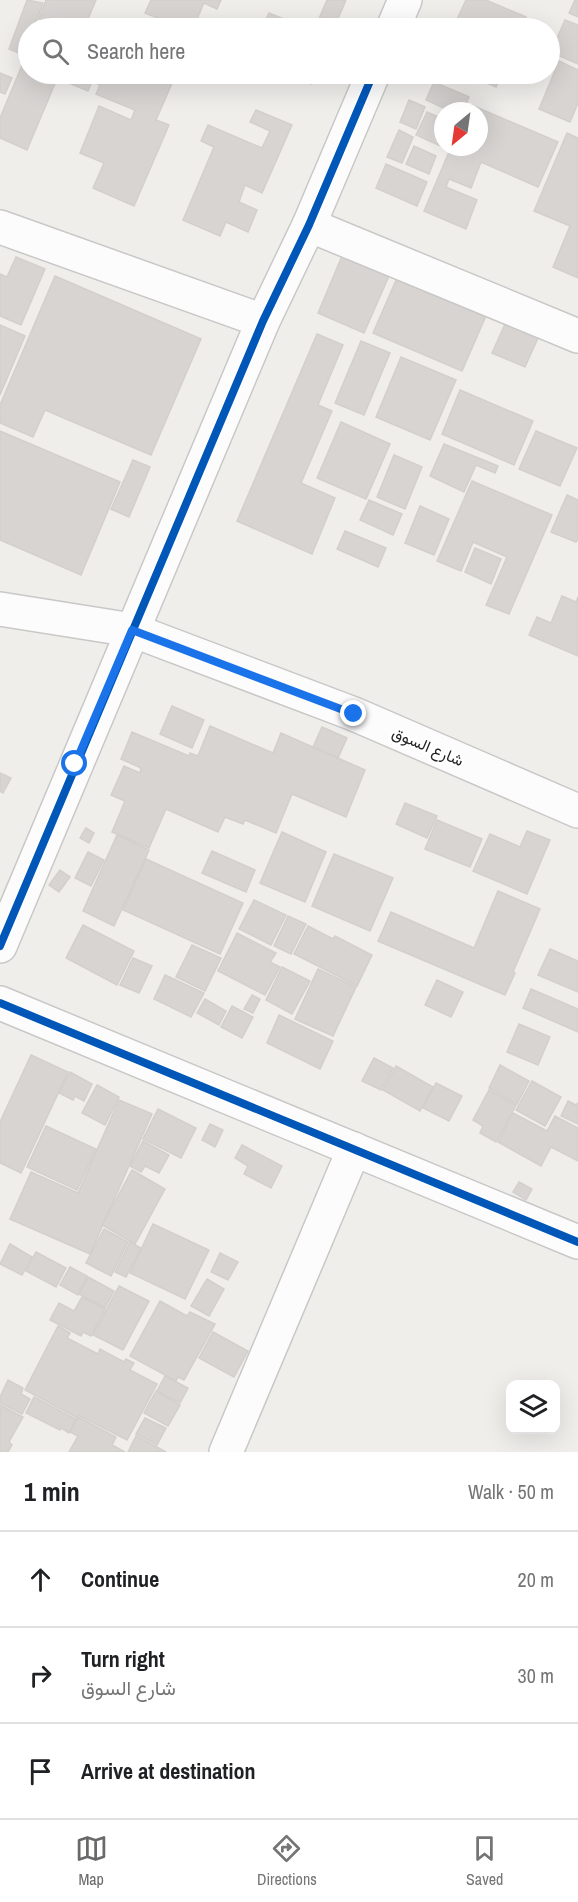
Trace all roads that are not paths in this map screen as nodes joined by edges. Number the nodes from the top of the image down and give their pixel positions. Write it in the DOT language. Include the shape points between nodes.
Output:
graph roads {
  1 [pos="405,0"];
  2 [pos="397,18"];
  3 [pos="370,84"];
  4 [pos="309,225"];
  5 [pos="0,227"];
  6 [pos="263,321"];
  7 [pos="578,336"];
  8 [pos="0,609"];
  9 [pos="132,630"];
  10 [pos="578,811"];
  11 [pos="0,946"];
  12 [pos="0,1003"];
  13 [pos="354,1149"];
  14 [pos="578,1242"];
  15 [pos="226,1452"];
  1 -- 2 [label="street"];
  3 -- 4 [label="street"];
  4 -- 6 [label="street"];
  4 -- 7 [label="street"];
  5 -- 6 [label="street"];
  6 -- 9 [label="street"];
  8 -- 9 [label="street, شارع السوق"];
  9 -- 10 [label="street, شارع السوق" via="354,714"];
  9 -- 11 [label="street"];
  12 -- 13 [label="street"];
  13 -- 14 [label="street"];
  13 -- 15 [label="street"];
}
